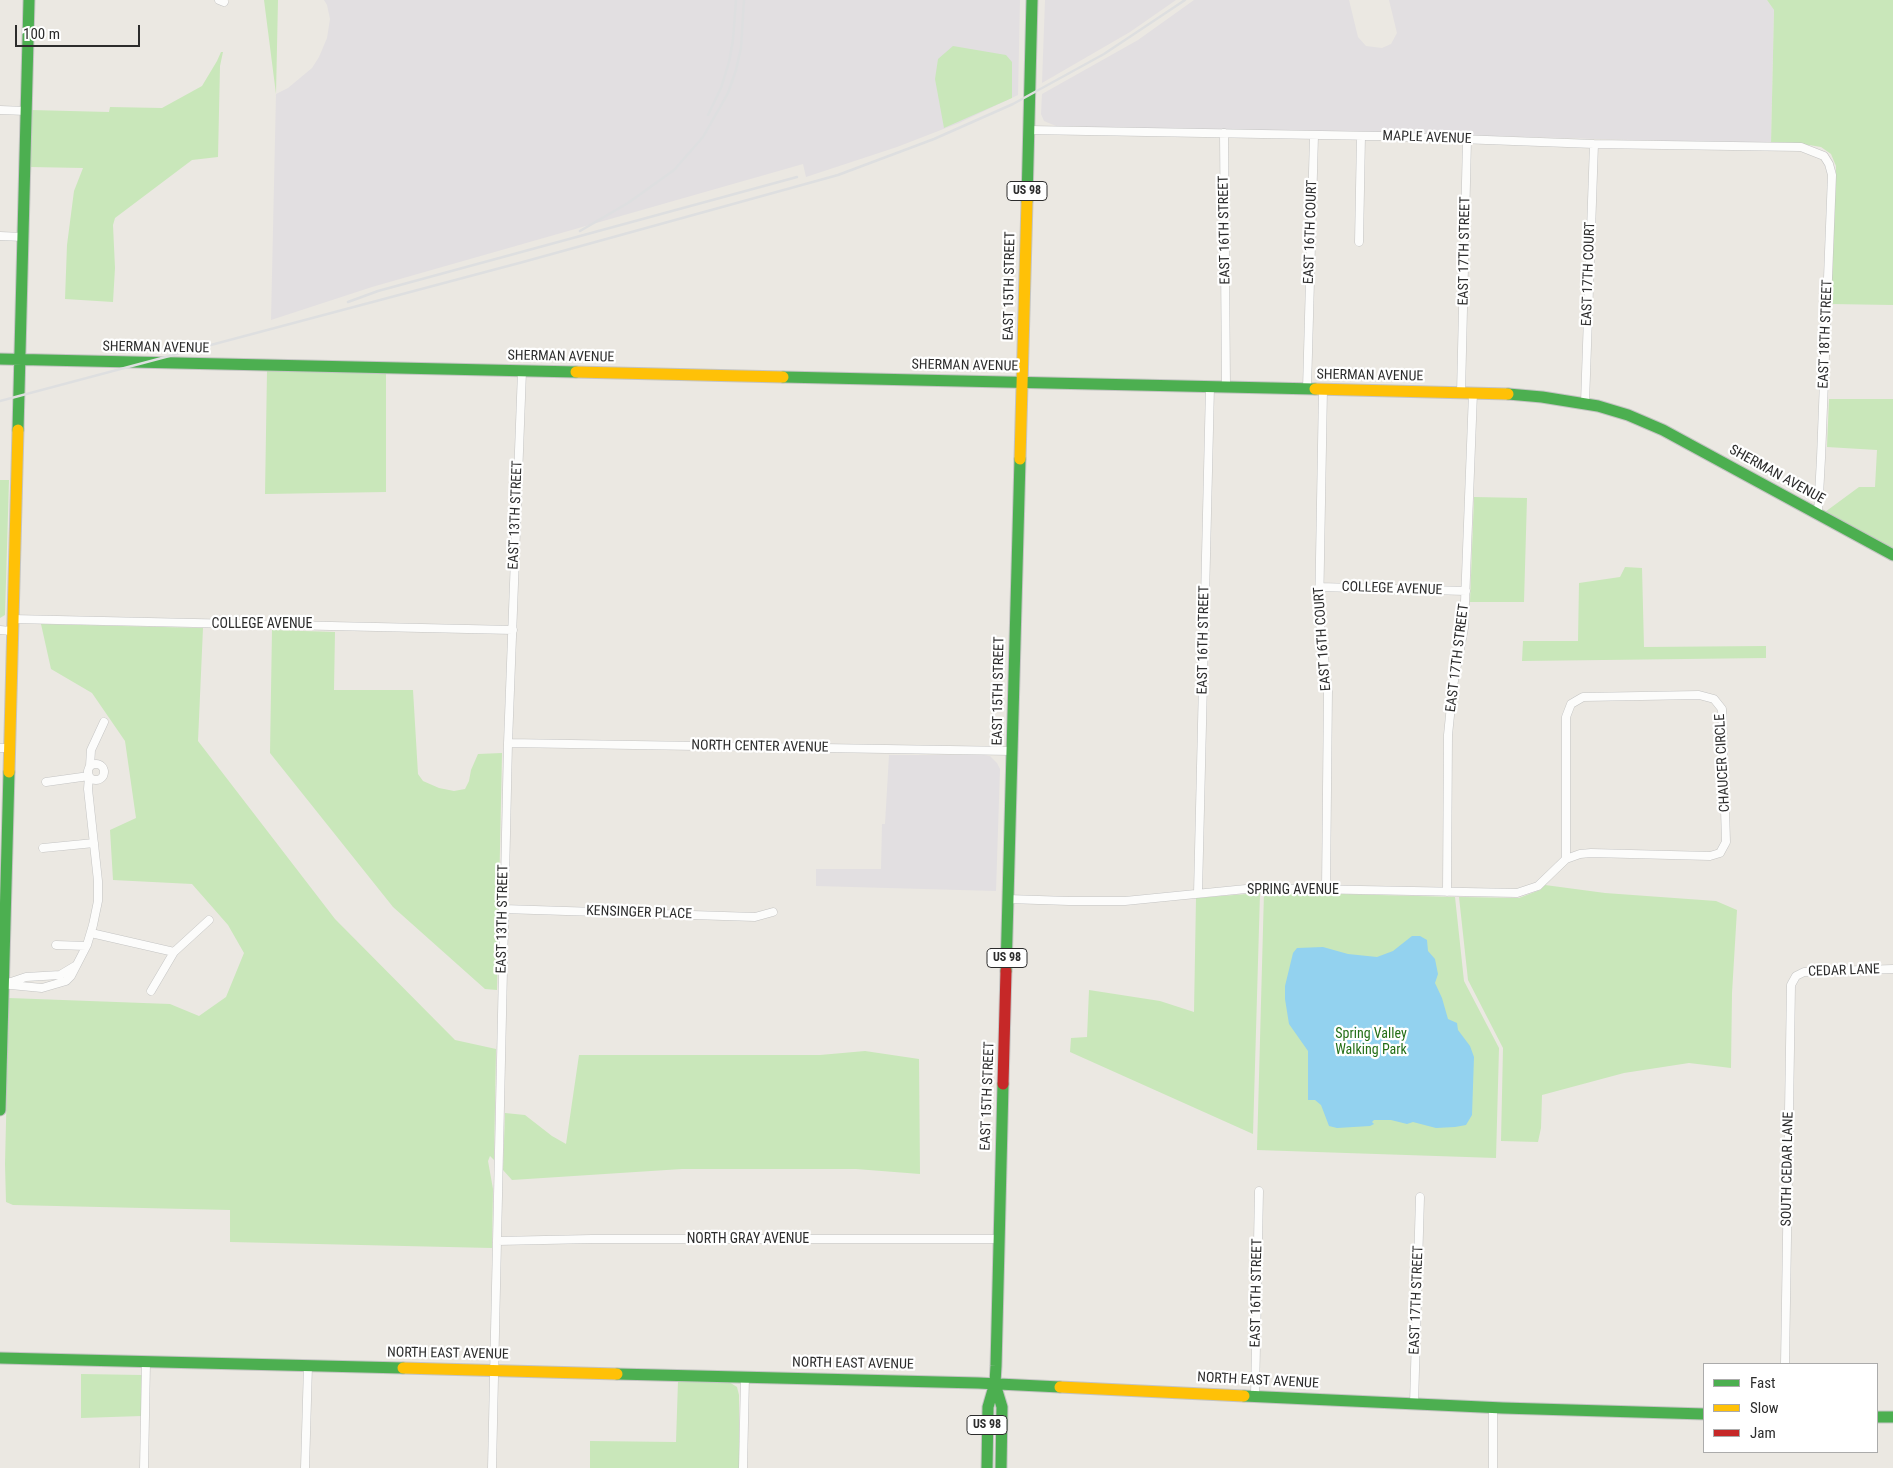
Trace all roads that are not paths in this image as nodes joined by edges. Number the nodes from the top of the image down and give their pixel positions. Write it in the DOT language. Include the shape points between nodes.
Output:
graph roads {
  1 [pos="29,0"];
  2 [pos="1032,0"];
  3 [pos="0,110"];
  4 [pos="26,111"];
  5 [pos="1029,130"];
  6 [pos="1224,133"];
  7 [pos="1314,136"];
  8 [pos="1361,136"];
  9 [pos="1467,140"];
  10 [pos="1594,144"];
  11 [pos="1824,156"];
  12 [pos="0,236"];
  13 [pos="23,236"];
  14 [pos="1359,242"];
  15 [pos="0,359"];
  16 [pos="19,360"];
  17 [pos="522,371"];
  18 [pos="1022,382"];
  19 [pos="1210,387"];
  20 [pos="1226,387"];
  21 [pos="1307,389"];
  22 [pos="1323,389"];
  23 [pos="1467,393"];
  24 [pos="1584,403"];
  25 [pos="1818,514"];
  26 [pos="1893,555"];
  27 [pos="1319,587"];
  28 [pos="1466,591"];
  29 [pos="12,619"];
  30 [pos="513,630"];
  31 [pos="6,631"];
  32 [pos="104,722"];
  33 [pos="508,743"];
  34 [pos="4,748"];
  35 [pos="1012,751"];
  36 [pos="90,766"];
  37 [pos="89,776"];
  38 [pos="46,782"];
  39 [pos="94,843"];
  40 [pos="43,848"];
  41 [pos="1566,860"];
  42 [pos="3,861"];
  43 [pos="1326,889"];
  44 [pos="1447,892"];
  45 [pos="1198,893"];
  46 [pos="1008,899"];
  47 [pos="504,909"];
  48 [pos="774,912"];
  49 [pos="209,920"];
  50 [pos="91,933"];
  51 [pos="56,945"];
  52 [pos="86,946"];
  53 [pos="174,952"];
  54 [pos="76,966"];
  55 [pos="1893,969"];
  56 [pos="1796,976"];
  57 [pos="2,984"];
  58 [pos="151,991"];
  59 [pos="0,1110"];
  60 [pos="1259,1191"];
  61 [pos="1420,1197"];
  62 [pos="999,1239"];
  63 [pos="497,1241"];
  64 [pos="0,1358"];
  65 [pos="146,1363"];
  66 [pos="1786,1363"];
  67 [pos="308,1366"];
  68 [pos="494,1370"];
  69 [pos="745,1377"];
  70 [pos="995,1383"];
  71 [pos="1255,1396"];
  72 [pos="1414,1404"];
  73 [pos="1493,1408"];
  74 [pos="1703,1414"];
  75 [pos="1878,1417"];
  76 [pos="1893,1417"];
  77 [pos="144,1468"];
  78 [pos="305,1468"];
  79 [pos="492,1468"];
  80 [pos="743,1468"];
  81 [pos="987,1468"];
  82 [pos="1001,1468"];
  83 [pos="1492,1468"];
  1 -- 4 [label="main road"];
  2 -- 5 [label="main road, EAST 15TH STREET / US 98"];
  3 -- 4 [label="street"];
  4 -- 13 [label="main road"];
  5 -- 6 [label="street, MAPLE AVENUE"];
  5 -- 18 [label="main road, EAST 15TH STREET / US 98"];
  6 -- 7 [label="street, MAPLE AVENUE"];
  6 -- 20 [label="street, EAST 16TH STREET"];
  7 -- 8 [label="street, MAPLE AVENUE"];
  7 -- 21 [label="street, EAST 16TH COURT"];
  8 -- 9 [label="street, MAPLE AVENUE"];
  8 -- 14 [label="street"];
  9 -- 10 [label="street, MAPLE AVENUE"];
  9 -- 23 [label="street, EAST 17TH STREET"];
  10 -- 11 [label="street, MAPLE AVENUE" via="1801,147"];
  10 -- 24 [label="street, EAST 17TH COURT"];
  11 -- 25 [label="street, EAST 18TH STREET" via="1832,175"];
  12 -- 13 [label="street"];
  13 -- 16 [label="main road"];
  15 -- 16 [label="main road, SHERMAN AVENUE"];
  16 -- 17 [label="main road, SHERMAN AVENUE"];
  16 -- 29 [label="main road"];
  17 -- 18 [label="main road, SHERMAN AVENUE"];
  17 -- 30 [label="street, EAST 13TH STREET"];
  18 -- 19 [label="main road, SHERMAN AVENUE"];
  18 -- 35 [label="main road, EAST 15TH STREET / US 98"];
  19 -- 20 [label="main road, SHERMAN AVENUE"];
  19 -- 45 [label="street, EAST 16TH STREET"];
  20 -- 21 [label="main road, SHERMAN AVENUE"];
  21 -- 22 [label="main road, SHERMAN AVENUE"];
  22 -- 23 [label="main road, SHERMAN AVENUE"];
  22 -- 27 [label="street, EAST 16TH COURT"];
  23 -- 24 [label="main road, SHERMAN AVENUE" via="1525,395"];
  23 -- 28 [label="street, EAST 17TH STREET"];
  24 -- 25 [label="main road, SHERMAN AVENUE" via="1628,415 1663,430"];
  25 -- 26 [label="main road, SHERMAN AVENUE"];
  27 -- 28 [label="street, COLLEGE AVENUE"];
  27 -- 43 [label="street, EAST 16TH COURT" via="1328,690"];
  28 -- 44 [label="street, EAST 17TH STREET" via="1464,628 1448,735"];
  29 -- 30 [label="street, COLLEGE AVENUE"];
  29 -- 31 [label="main road"];
  30 -- 33 [label="street, EAST 13TH STREET"];
  31 -- 34 [label="main road"];
  32 -- 36 [label="street" via="91,750"];
  33 -- 35 [label="street, NORTH CENTER AVENUE"];
  33 -- 47 [label="street, EAST 13TH STREET"];
  34 -- 42 [label="main road"];
  35 -- 46 [label="main road, EAST 15TH STREET / US 98"];
  36 -- 37 [label="street"];
  36 -- 37 [label="street" via="98,764 104,772 99,780"];
  37 -- 38 [label="street"];
  37 -- 39 [label="street"];
  39 -- 40 [label="street"];
  39 -- 50 [label="street" via="98,901"];
  41 -- 41 [label="street, CHAUCER CIRCLE" via="1591,853 1710,856 1720,853 1726,842 1722,709 1714,699 1699,695 1583,697 1571,704 1566,716"];
  41 -- 44 [label="street, SPRING AVENUE" via="1538,886 1517,894"];
  42 -- 57 [label="main road"];
  43 -- 44 [label="street, SPRING AVENUE"];
  43 -- 45 [label="street, SPRING AVENUE" via="1256,888"];
  45 -- 46 [label="street, SPRING AVENUE" via="1125,901"];
  46 -- 62 [label="main road, EAST 15TH STREET / US 98"];
  47 -- 48 [label="street, KENSINGER PLACE" via="755,917"];
  47 -- 63 [label="street, EAST 13TH STREET"];
  49 -- 53 [label="street"];
  50 -- 52 [label="street"];
  50 -- 53 [label="street"];
  51 -- 52 [label="street"];
  52 -- 54 [label="street"];
  53 -- 58 [label="street"];
  54 -- 57 [label="street" via="60,975 26,977"];
  54 -- 57 [label="street" via="66,981 52,987"];
  55 -- 56 [label="street, CEDAR LANE" via="1805,972"];
  56 -- 66 [label="street, SOUTH CEDAR LANE" via="1790,1000"];
  57 -- 59 [label="main road"];
  60 -- 71 [label="street, EAST 16TH STREET"];
  61 -- 72 [label="street, EAST 17TH STREET"];
  62 -- 63 [label="street, NORTH GRAY AVENUE"];
  62 -- 70 [label="main road, EAST 15TH STREET / US 98"];
  63 -- 68 [label="street, EAST 13TH STREET"];
  64 -- 65 [label="main road, NORTH EAST AVENUE"];
  65 -- 67 [label="main road, NORTH EAST AVENUE"];
  65 -- 77 [label="street"];
  67 -- 68 [label="main road, NORTH EAST AVENUE"];
  67 -- 78 [label="street"];
  68 -- 69 [label="main road, NORTH EAST AVENUE"];
  68 -- 79 [label="street, EAST 13TH STREET"];
  69 -- 70 [label="main road, NORTH EAST AVENUE"];
  69 -- 80 [label="street"];
  70 -- 71 [label="main road, NORTH EAST AVENUE"];
  70 -- 81 [label="main road, EAST 15TH STREET / US 98" via="988,1407"];
  70 -- 82 [label="main road, EAST 15TH STREET / US 98" via="1002,1407"];
  71 -- 72 [label="main road, NORTH EAST AVENUE"];
  72 -- 73 [label="main road, NORTH EAST AVENUE"];
  73 -- 74 [label="main road, NORTH EAST AVENUE"];
  73 -- 83 [label="street"];
  75 -- 76 [label="main road"];
}
